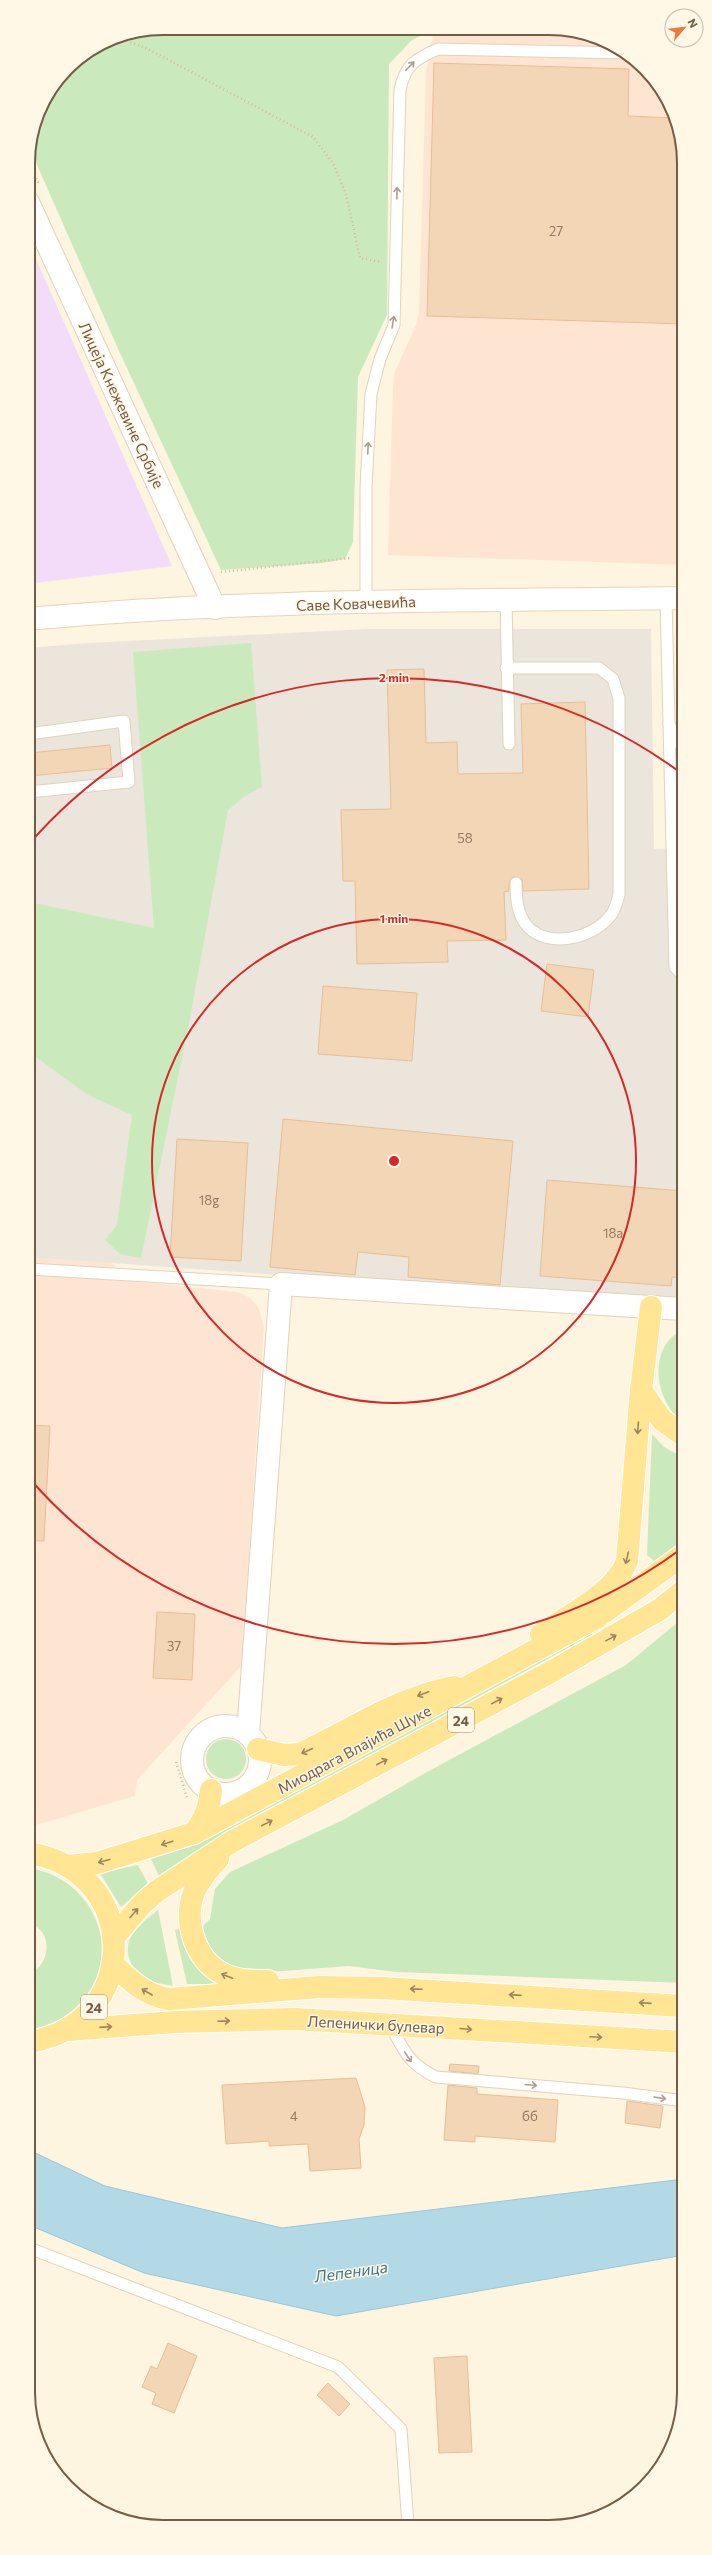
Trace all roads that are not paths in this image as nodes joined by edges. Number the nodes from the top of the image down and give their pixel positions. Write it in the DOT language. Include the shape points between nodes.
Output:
graph roads {
  1 [pos="614,53"];
  2 [pos="35,195"];
  3 [pos="675,598"];
  4 [pos="506,601"];
  5 [pos="366,602"];
  6 [pos="215,608"];
  7 [pos="35,618"];
  8 [pos="506,668"];
  9 [pos="669,724"];
  10 [pos="35,733"];
  11 [pos="677,739"];
  12 [pos="509,744"];
  13 [pos="35,791"];
  14 [pos="516,883"];
  15 [pos="677,969"];
  16 [pos="35,1269"];
  17 [pos="281,1284"];
  18 [pos="651,1307"];
  19 [pos="677,1309"];
  20 [pos="640,1390"];
  21 [pos="677,1431"];
  22 [pos="677,1559"];
  23 [pos="677,1596"];
  24 [pos="507,1667"];
  25 [pos="475,1684"];
  26 [pos="253,1741"];
  27 [pos="211,1790"];
  28 [pos="194,1834"];
  29 [pos="233,1841"];
  30 [pos="35,1854"];
  31 [pos="68,1866"];
  32 [pos="114,1937"];
  33 [pos="113,1964"];
  34 [pos="320,1987"];
  35 [pos="677,2006"];
  36 [pos="389,2023"];
  37 [pos="68,2030"];
  38 [pos="35,2041"];
  39 [pos="677,2042"];
  40 [pos="677,2100"];
  41 [pos="35,2250"];
  42 [pos="408,2520"];
  5 -- 1 [label="lane, one-way" via="366,487 371,394 380,359 394,325 400,90 403,73 419,57 438,49"];
  2 -- 6 [label="street, Лицеја Кнежевине Србије"];
  3 -- 4 [label="street, Саве Ковачевића"];
  3 -- 9 [label="lane"];
  4 -- 5 [label="street, Саве Ковачевића"];
  4 -- 8 [label="lane"];
  5 -- 6 [label="street, Саве Ковачевића"];
  6 -- 7 [label="street, Саве Ковачевића"];
  8 -- 12 [label="lane"];
  8 -- 14 [label="lane" via="599,668 613,679 619,698 619,895 611,915 592,931 570,938 548,938 528,927 517,905"];
  9 -- 11 [label="lane"];
  9 -- 15 [label="lane"];
  10 -- 13 [label="lane" via="124,721 129,782"];
  16 -- 17 [label="lane"];
  17 -- 18 [label="street"];
  17 -- 26 [label="street"];
  18 -- 19 [label="street"];
  18 -- 20 [label="main road"];
  20 -- 21 [label="main road" via="662,1420"];
  20 -- 24 [label="main road, one-way" via="629,1547 624,1568 611,1586 526,1645"];
  22 -- 24 [label="main road, Миодрага Влајића Шуке / 24" via="610,1609"];
  29 -- 23 [label="main road, Миодрага Влајића Шуке / 24, one-way" via="549,1673 653,1614"];
  24 -- 25 [label="main road, Миодрага Влајића Шуке / 24"];
  25 -- 26 [label="main road, one-way" via="428,1692 353,1726 300,1754 284,1755"];
  25 -- 28 [label="main road, Миодрага Влајића Шуке / 24"];
  26 -- 27 [label="street" via="260,1760 253,1782 233,1793 222,1794"];
  26 -- 27 [label="street" via="238,1728 227,1726 206,1733 198,1741 193,1752 194,1768 201,1784"];
  27 -- 28 [label="main road" via="209,1807 203,1822"];
  28 -- 31 [label="main road, Миодрага Влајића Шуке / 24, one-way" via="97,1863"];
  32 -- 29 [label="main road, Миодрага Влајића Шуке / 24, one-way" via="142,1904"];
  34 -- 29 [label="main road, one-way" via="276,1980 232,1978 210,1966 198,1949 190,1920 193,1897 209,1869"];
  30 -- 31 [label="main road, 24" via="49,1857"];
  31 -- 32 [label="main road, 24" via="86,1880 101,1898"];
  32 -- 33 [label="main road, 24"];
  34 -- 33 [label="main road, one-way" via="169,2000 141,1988"];
  33 -- 37 [label="main road, 24" via="107,1985 95,2006"];
  35 -- 34 [label="main road, one-way" via="421,1989"];
  37 -- 36 [label="main road, Лепенички булевар / 24, one-way" via="175,2022 295,2019"];
  36 -- 39 [label="main road, Лепенички булевар / 24, one-way"];
  36 -- 40 [label="lane, one-way" via="409,2059 419,2069 436,2077"];
  37 -- 38 [label="main road, 24"];
  41 -- 42 [label="lane" via="338,2367 401,2429"];
}
